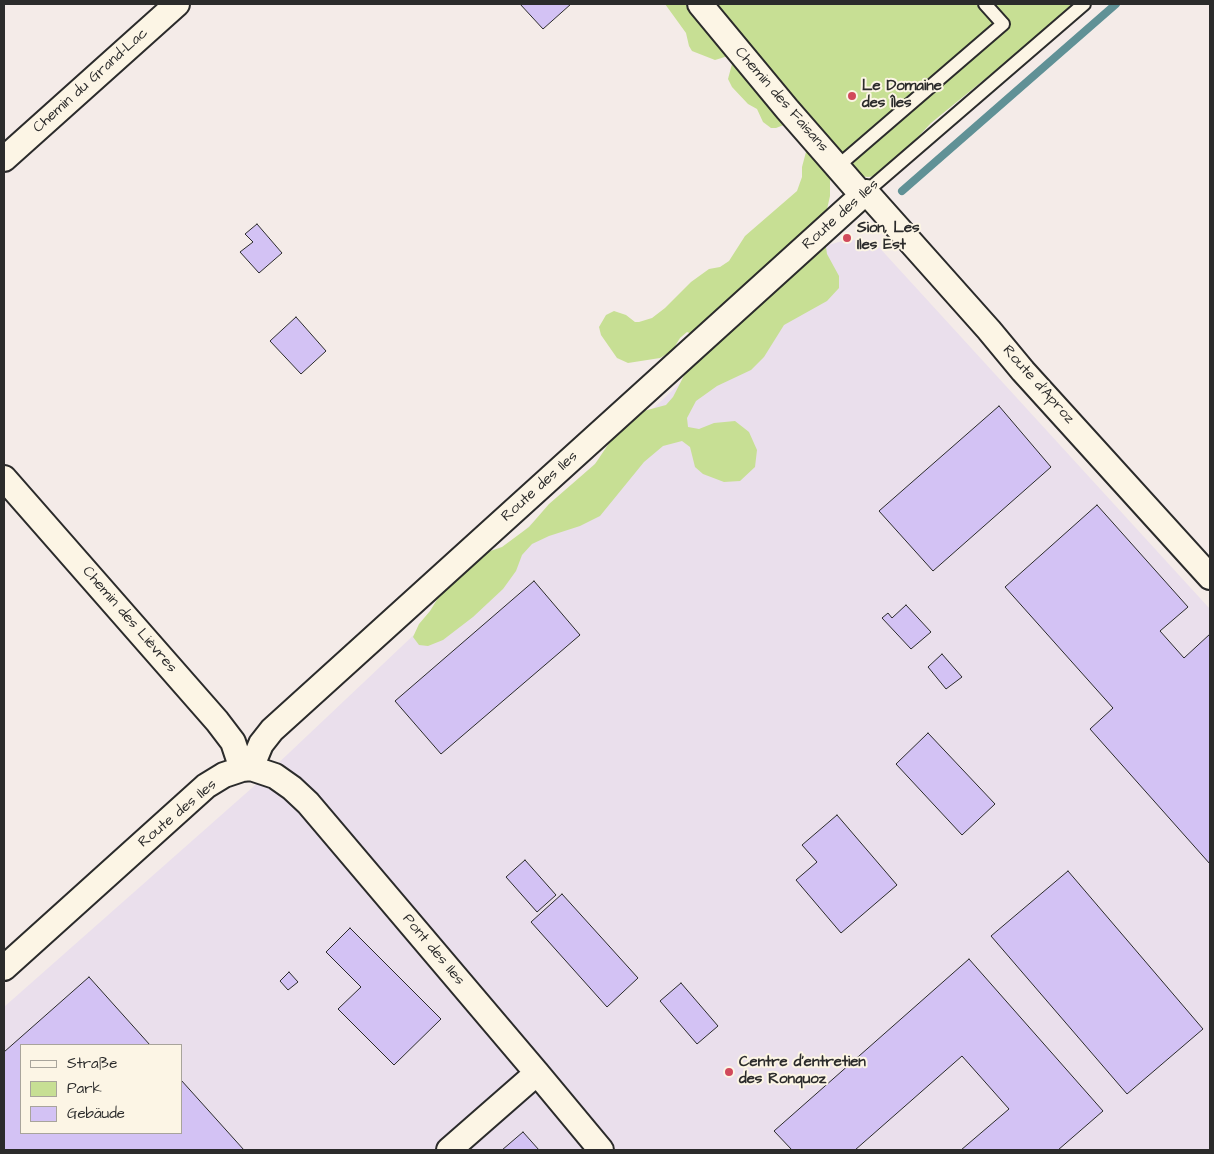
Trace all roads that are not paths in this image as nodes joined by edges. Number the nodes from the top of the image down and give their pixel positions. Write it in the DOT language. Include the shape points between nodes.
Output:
graph roads {
  1 [pos="177,4"];
  2 [pos="700,4"];
  3 [pos="985,4"];
  4 [pos="1084,4"];
  5 [pos="4,159"];
  6 [pos="838,166"];
  7 [pos="864,194"];
  8 [pos="4,478"];
  9 [pos="1210,577"];
  10 [pos="246,769"];
  11 [pos="4,968"];
  12 [pos="537,1073"];
  13 [pos="449,1150"];
  14 [pos="601,1150"];
  1 -- 5 [label="street, Chemin du Grand-Lac"];
  2 -- 6 [label="street, Chemin des Faisans"];
  3 -- 6 [label="lane" via="1003,24"];
  4 -- 7 [label="lane, Route des Iles"];
  6 -- 7 [label="street, Chemin des Faisans"];
  7 -- 9 [label="street, Route d'Aproz"];
  7 -- 10 [label="street, Route des Iles" via="272,730"];
  8 -- 10 [label="street, Chemin des Lièvres" via="217,721 233,742"];
  10 -- 11 [label="street, Route des Iles" via="224,775 206,786"];
  10 -- 12 [label="street, Pont des Iles" via="276,776 308,803"];
  12 -- 13 [label="street"];
  12 -- 14 [label="street, Pont des Iles"];
}
